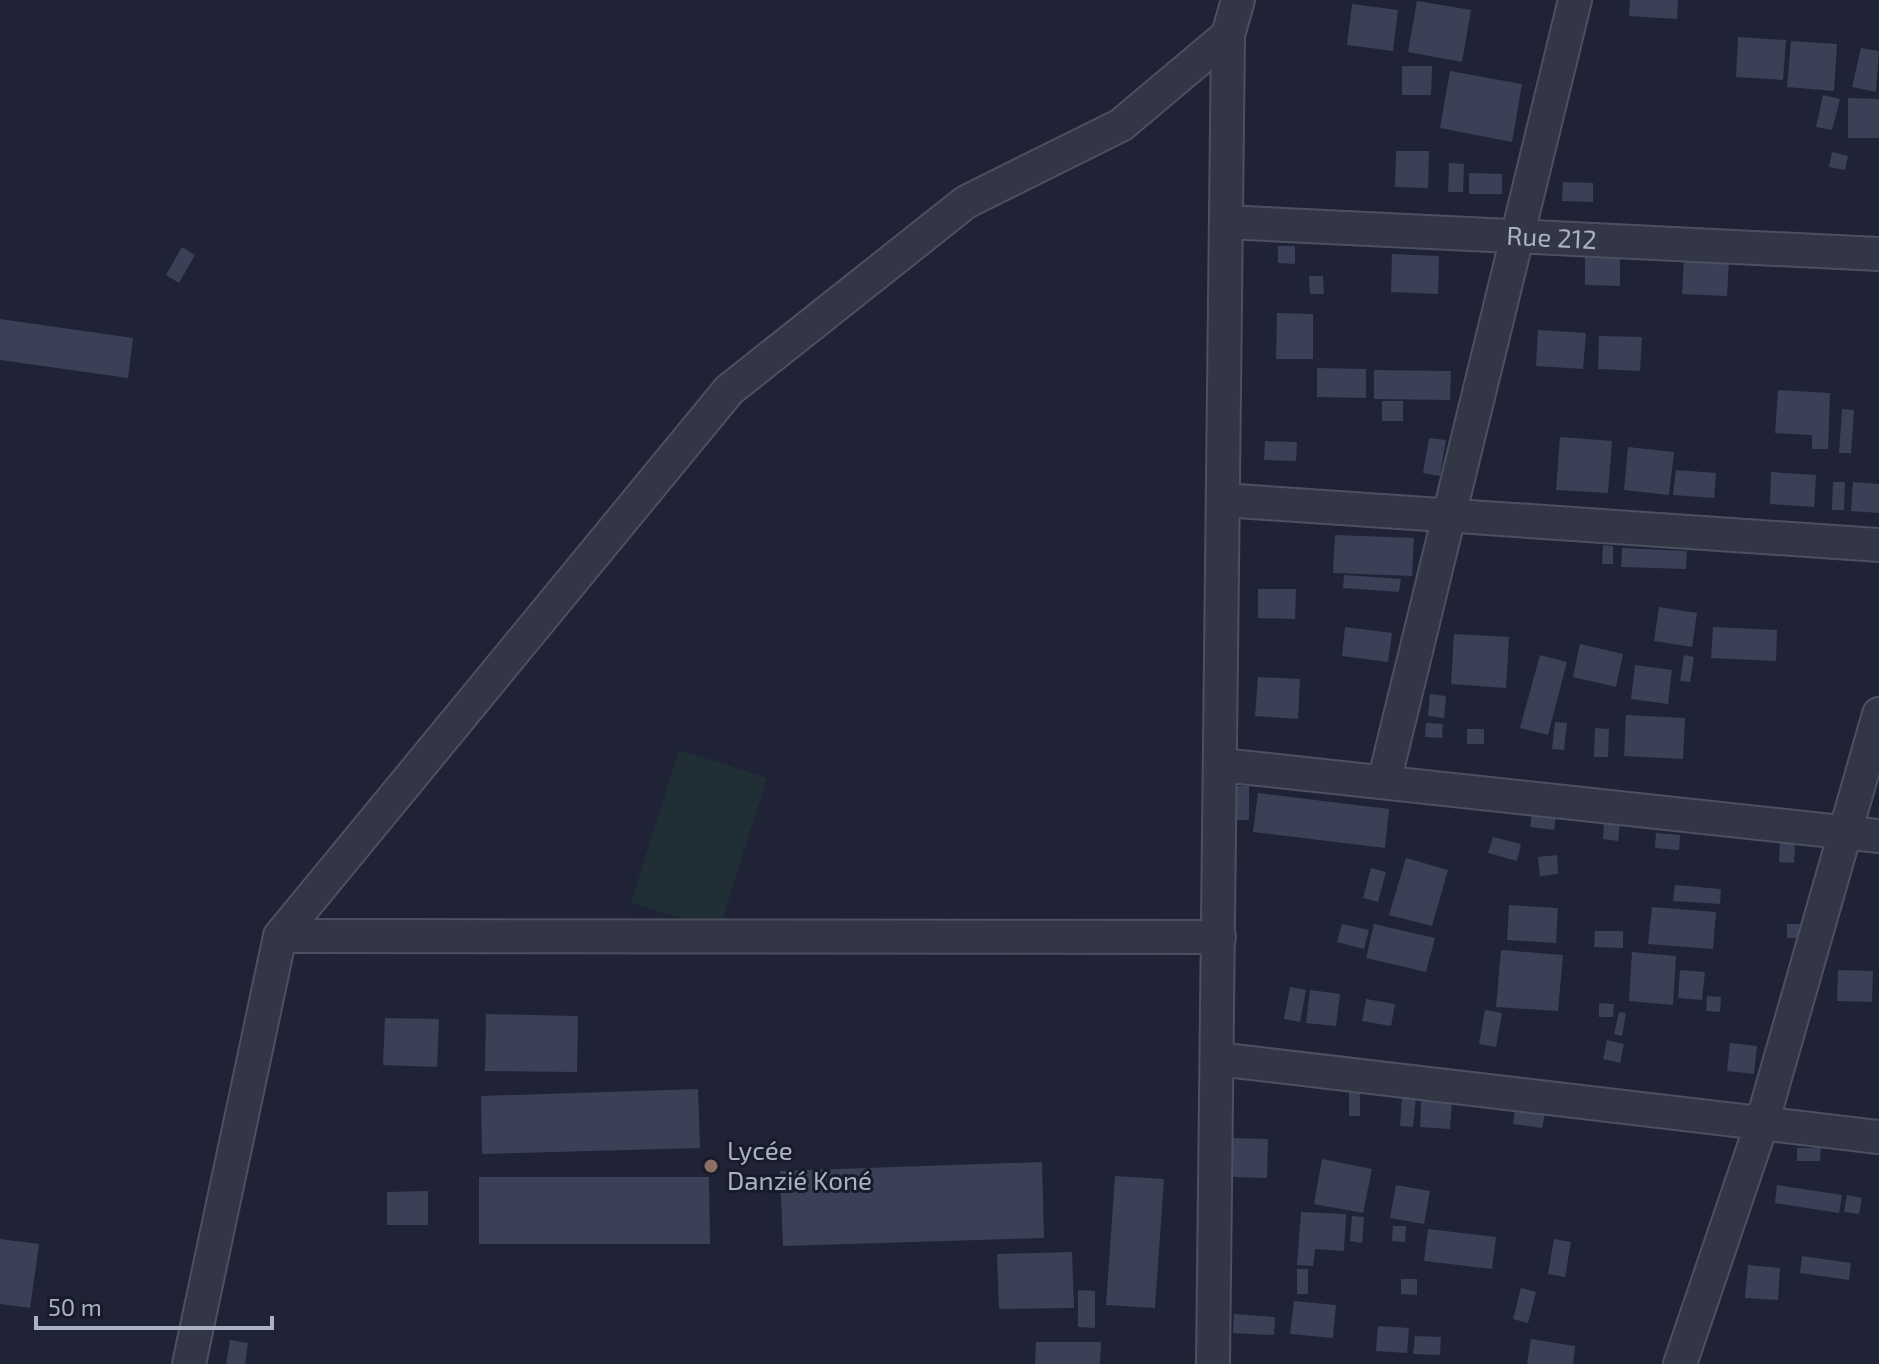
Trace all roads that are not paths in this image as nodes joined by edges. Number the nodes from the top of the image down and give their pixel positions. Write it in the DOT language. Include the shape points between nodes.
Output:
graph roads {
  1 [pos="1238,0"];
  2 [pos="1575,0"];
  3 [pos="1228,35"];
  4 [pos="1226,222"];
  5 [pos="1518,236"];
  6 [pos="1879,254"];
  7 [pos="1223,500"];
  8 [pos="1450,516"];
  9 [pos="1879,545"];
  10 [pos="1879,714"];
  11 [pos="1222,765"];
  12 [pos="1384,782"];
  13 [pos="1846,832"];
  14 [pos="1879,836"];
  15 [pos="280,936"];
  16 [pos="1219,937"];
  17 [pos="1217,1059"];
  18 [pos="1762,1123"];
  19 [pos="1879,1137"];
  20 [pos="189,1364"];
  21 [pos="1213,1364"];
  22 [pos="1680,1364"];
  1 -- 3 [label="street"];
  2 -- 5 [label="street"];
  3 -- 4 [label="street"];
  3 -- 15 [label="street" via="1121,125 966,202 729,390"];
  4 -- 5 [label="street, Rue 212"];
  4 -- 7 [label="street"];
  5 -- 6 [label="street, Rue 212"];
  5 -- 8 [label="street"];
  7 -- 8 [label="street"];
  7 -- 11 [label="street"];
  8 -- 9 [label="street"];
  8 -- 12 [label="street"];
  10 -- 13 [label="street"];
  11 -- 12 [label="street"];
  11 -- 16 [label="street"];
  12 -- 13 [label="street"];
  13 -- 14 [label="street"];
  13 -- 18 [label="street"];
  15 -- 16 [label="street"];
  15 -- 20 [label="street"];
  16 -- 17 [label="street"];
  17 -- 18 [label="street"];
  17 -- 21 [label="street"];
  18 -- 19 [label="street"];
  18 -- 22 [label="street"];
}
